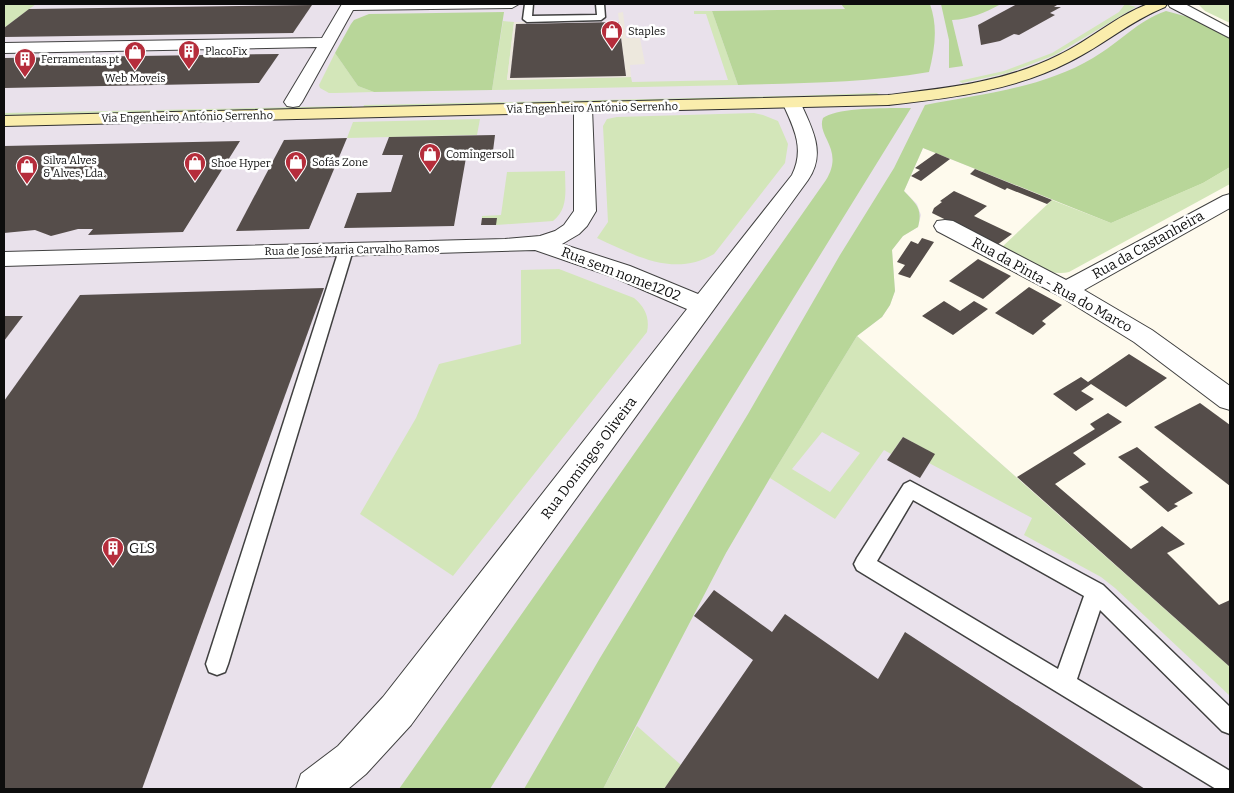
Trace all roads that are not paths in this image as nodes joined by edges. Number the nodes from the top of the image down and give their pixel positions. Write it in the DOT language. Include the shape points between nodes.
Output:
graph roads {
  1 [pos="512,4"];
  2 [pos="529,4"];
  3 [pos="600,4"];
  4 [pos="1160,4"];
  5 [pos="1175,4"];
  6 [pos="348,5"];
  7 [pos="1230,34"];
  8 [pos="327,42"];
  9 [pos="4,48"];
  10 [pos="891,93"];
  11 [pos="293,102"];
  12 [pos="792,104"];
  13 [pos="4,108"];
  14 [pos="583,108"];
  15 [pos="4,121"];
  16 [pos="1230,200"];
  17 [pos="945,226"];
  18 [pos="538,244"];
  19 [pos="346,250"];
  20 [pos="4,259"];
  21 [pos="1066,290"];
  22 [pos="703,306"];
  23 [pos="1230,400"];
  24 [pos="1096,592"];
  25 [pos="217,664"];
  26 [pos="1064,684"];
  27 [pos="1230,723"];
  28 [pos="1230,784"];
  29 [pos="316,789"];
  1 -- 6 [label="street"];
  2 -- 3 [label="lane" via="527,19 601,18"];
  4 -- 10 [label="main road, Via Engenheiro António Serrenho" via="1130,18 1062,60 1011,78 954,81"];
  5 -- 7 [label="street"];
  6 -- 8 [label="street"];
  8 -- 9 [label="street"];
  8 -- 11 [label="street"];
  10 -- 11 [label="main road, Via Engenheiro António Serrenho" via="814,91"];
  10 -- 12 [label="main road, Via Engenheiro António Serrenho"];
  11 -- 13 [label="main road, Via Engenheiro António Serrenho"];
  12 -- 14 [label="main road, Via Engenheiro António Serrenho"];
  12 -- 22 [label="street, Rua Domingos Oliveira" via="809,145 810,160"];
  14 -- 15 [label="main road, Via Engenheiro António Serrenho"];
  14 -- 18 [label="street, Rua de José Maria Carvalho Ramos" via="584,211 581,221 557,238"];
  16 -- 21 [label="street, Rua da Castanheira"];
  17 -- 21 [label="street, Rua da Pinta - Rua do Marco"];
  18 -- 19 [label="street, Rua de José Maria Carvalho Ramos"];
  18 -- 22 [label="street, Rua sem nome1202" via="580,256"];
  19 -- 20 [label="street, Rua de José Maria Carvalho Ramos"];
  19 -- 25 [label="lane"];
  21 -- 23 [label="street, Rua da Pinta - Rua do Marco" via="1143,336"];
  22 -- 29 [label="street, Rua Domingos Oliveira" via="397,711 352,760"];
  24 -- 26 [label="lane"];
  24 -- 26 [label="lane" via="910,490 864,564"];
  24 -- 27 [label="lane"];
  26 -- 28 [label="lane"];
}
